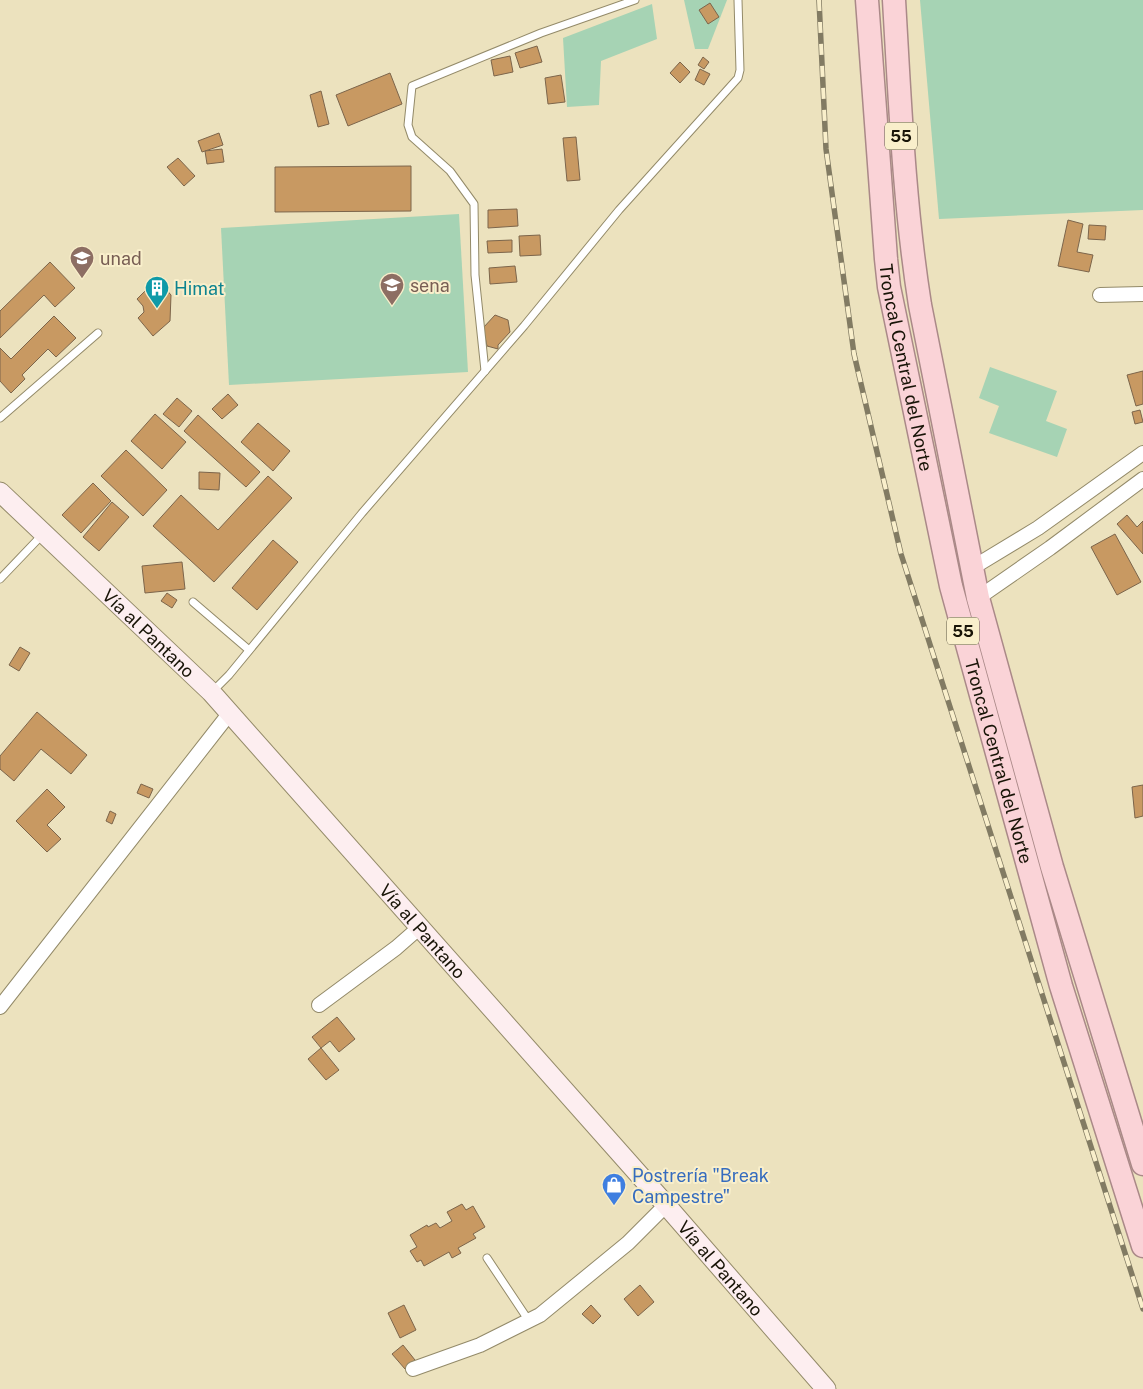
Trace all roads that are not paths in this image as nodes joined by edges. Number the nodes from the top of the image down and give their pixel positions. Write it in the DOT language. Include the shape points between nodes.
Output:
graph roads {
  1 [pos="635,0"];
  2 [pos="738,0"];
  3 [pos="867,0"];
  4 [pos="894,0"];
  5 [pos="1143,294"];
  6 [pos="1100,295"];
  7 [pos="98,333"];
  8 [pos="485,371"];
  9 [pos="0,418"];
  10 [pos="1143,453"];
  11 [pos="1143,479"];
  12 [pos="1092,490"];
  13 [pos="0,492"];
  14 [pos="1104,508"];
  15 [pos="43,534"];
  16 [pos="972,568"];
  17 [pos="0,579"];
  18 [pos="978,598"];
  19 [pos="193,602"];
  20 [pos="249,650"];
  21 [pos="211,692"];
  22 [pos="229,714"];
  23 [pos="420,928"];
  24 [pos="319,1005"];
  25 [pos="0,1007"];
  26 [pos="1143,1164"];
  27 [pos="666,1205"];
  28 [pos="1143,1246"];
  29 [pos="487,1258"];
  30 [pos="529,1321"];
  31 [pos="413,1369"];
  32 [pos="826,1389"];
  1 -- 8 [label="lane" via="541,33 412,86 408,125 412,137 450,171 474,204 475,275"];
  2 -- 8 [label="lane" via="738,78 619,210"];
  3 -- 28 [label="highway, Troncal Central del Norte / 55" via="889,287 951,586 1061,986"];
  4 -- 16 [label="highway, Troncal Central del Norte / 55" via="903,160 914,271"];
  5 -- 6 [label="street"];
  7 -- 9 [label="lane"];
  8 -- 20 [label="lane"];
  10 -- 12 [label="street"];
  11 -- 14 [label="street"];
  12 -- 14 [label="street"];
  12 -- 16 [label="street"];
  13 -- 15 [label="main road, Vía al Pantano"];
  14 -- 18 [label="street"];
  15 -- 17 [label="lane"];
  15 -- 21 [label="main road, Vía al Pantano"];
  16 -- 18 [label="highway, Troncal Central del Norte / 55"];
  18 -- 26 [label="highway, Troncal Central del Norte / 55" via="1052,867"];
  19 -- 20 [label="lane"];
  20 -- 21 [label="lane"];
  21 -- 22 [label="main road, Vía al Pantano"];
  22 -- 23 [label="main road, Vía al Pantano"];
  22 -- 25 [label="street"];
  23 -- 24 [label="street"];
  23 -- 27 [label="main road, Vía al Pantano"];
  27 -- 30 [label="street" via="628,1243"];
  27 -- 32 [label="main road, Vía al Pantano"];
  29 -- 30 [label="lane"];
  30 -- 31 [label="street" via="480,1345"];
}
